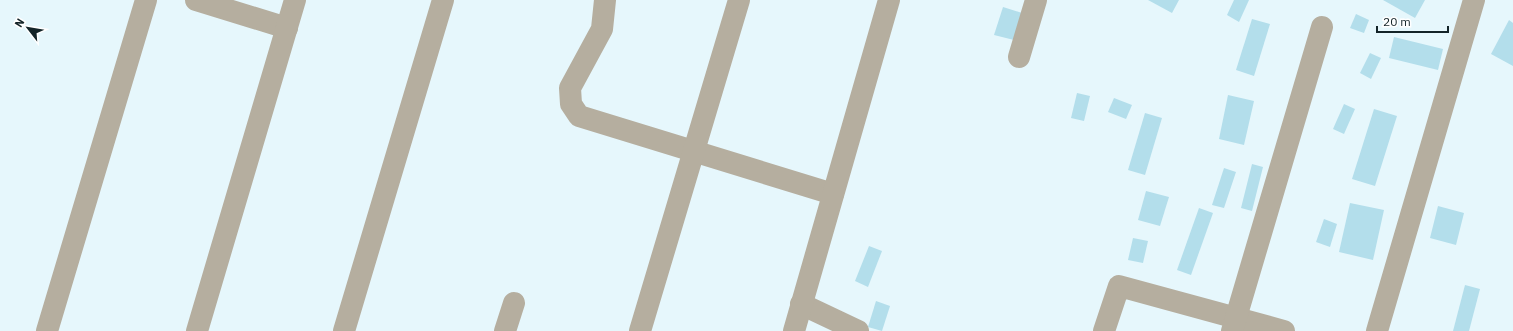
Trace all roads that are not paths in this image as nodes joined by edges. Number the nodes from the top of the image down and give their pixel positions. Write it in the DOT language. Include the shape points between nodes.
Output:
graph roads {
  1 [pos="146,0"];
  2 [pos="196,0"];
  3 [pos="296,0"];
  4 [pos="444,0"];
  5 [pos="605,0"];
  6 [pos="739,0"];
  7 [pos="889,0"];
  8 [pos="1036,0"];
  9 [pos="1474,0"];
  10 [pos="1322,27"];
  11 [pos="287,28"];
  12 [pos="1019,57"];
  13 [pos="694,151"];
  14 [pos="833,194"];
  15 [pos="514,303"];
  16 [pos="801,304"];
  17 [pos="1234,324"];
  18 [pos="47,331"];
  19 [pos="197,331"];
  20 [pos="344,331"];
  21 [pos="505,331"];
  22 [pos="640,331"];
  23 [pos="794,331"];
  24 [pos="858,331"];
  25 [pos="1104,331"];
  26 [pos="1284,331"];
  27 [pos="1377,331"];
  1 -- 18 [label="street"];
  2 -- 11 [label="street"];
  3 -- 11 [label="street"];
  4 -- 20 [label="street"];
  5 -- 13 [label="street" via="602,29 570,88 571,104 579,116"];
  6 -- 13 [label="street"];
  7 -- 14 [label="street"];
  8 -- 12 [label="street"];
  9 -- 27 [label="street"];
  10 -- 17 [label="street"];
  11 -- 19 [label="street"];
  13 -- 14 [label="street"];
  13 -- 22 [label="street"];
  14 -- 16 [label="street"];
  15 -- 21 [label="street"];
  16 -- 23 [label="street"];
  16 -- 24 [label="street"];
  17 -- 25 [label="street" via="1119,286"];
  17 -- 26 [label="street"];
}
